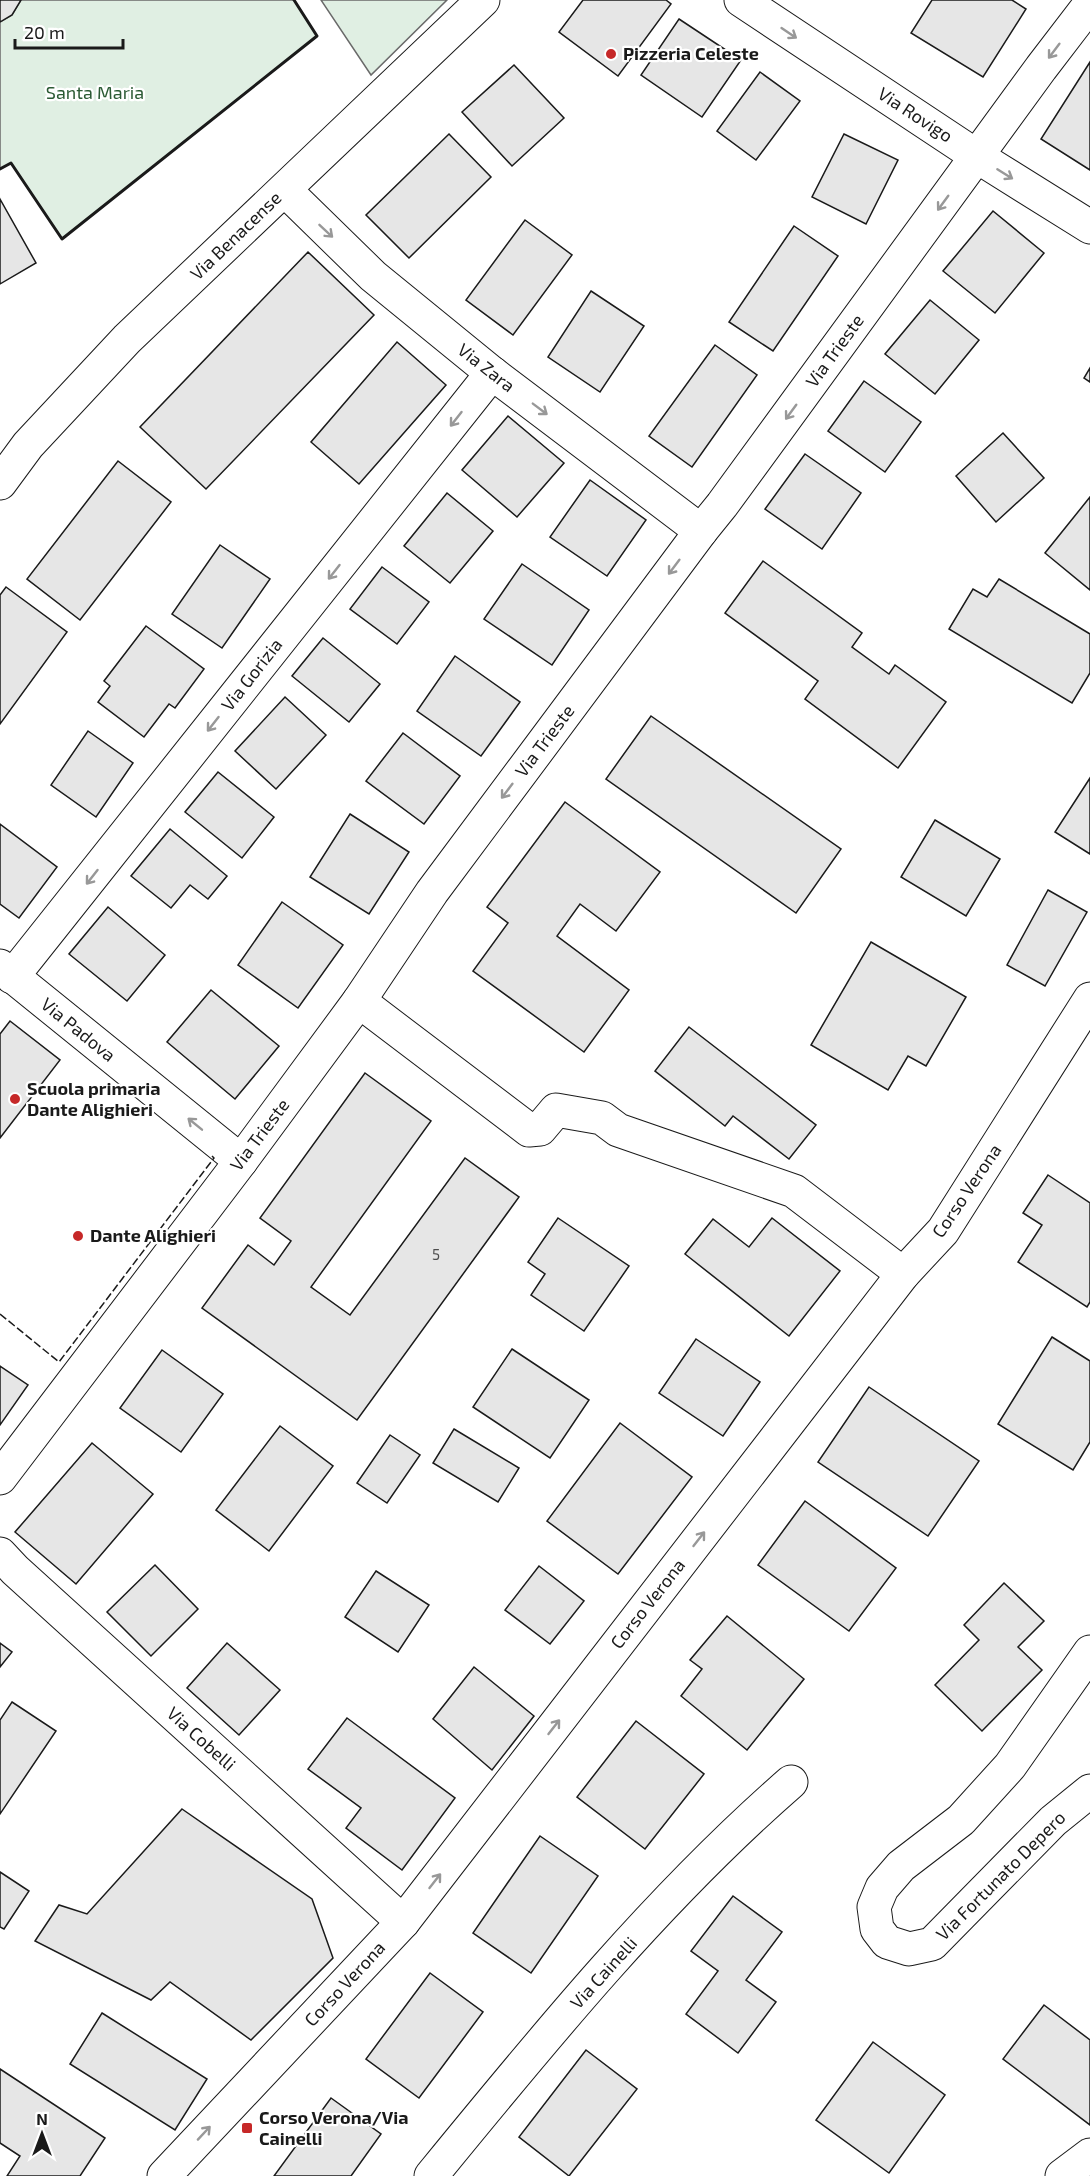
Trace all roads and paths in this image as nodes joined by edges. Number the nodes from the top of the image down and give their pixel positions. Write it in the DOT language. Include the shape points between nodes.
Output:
graph roads {
  1 [pos="483,0"];
  2 [pos="741,0"];
  3 [pos="1090,4"];
  4 [pos="978,157"];
  5 [pos="285,190"];
  6 [pos="1090,227"];
  7 [pos="492,373"];
  8 [pos="0,483"];
  9 [pos="701,531"];
  10 [pos="6,972"];
  11 [pos="1090,999"];
  12 [pos="359,1001"];
  13 [pos="241,1161"];
  14 [pos="903,1274"];
  15 [pos="0,1478"];
  16 [pos="0,1554"];
  17 [pos="1090,1652"];
  18 [pos="790,1782"];
  19 [pos="1090,1791"];
  20 [pos="403,1922"];
  21 [pos="1090,2155"];
  22 [pos="164,2176"];
  23 [pos="430,2176"];
  24 [pos="1062,2176"];
  1 -- 5 [label="street, Via Benacense"];
  2 -- 4 [label="street, Via Rovigo, one-way"];
  3 -- 4 [label="street, Via Trieste, one-way"];
  4 -- 6 [label="street, Via Rovigo, one-way"];
  4 -- 9 [label="street, Via Trieste, one-way"];
  5 -- 7 [label="street, Via Zara, one-way" via="373,276"];
  5 -- 8 [label="street, Via Benacense" via="127,339 28,445"];
  7 -- 9 [label="street, Via Zara, one-way"];
  7 -- 10 [label="street, Via Gorizia, one-way"];
  9 -- 12 [label="street, Via Trieste, one-way" via="432,892"];
  13 -- 10 [label="street, Via Padova, one-way"];
  11 -- 14 [label="street, Corso Verona" via="943,1232"];
  12 -- 13 [label="street, Via Trieste"];
  12 -- 14 [label="street" via="528,1131 540,1129 556,1110 602,1118 618,1130 794,1191"];
  13 -- 15 [label="street, Via Trieste"];
  20 -- 14 [label="street, Corso Verona, one-way"];
  16 -- 20 [label="street, Via Cobelli"];
  17 -- 19 [label="street, Via Fortunato Depero" via="1010,1766 961,1820 901,1866 882,1888 874,1907 877,1929 887,1942 909,1949 932,1944 1053,1821"];
  18 -- 23 [label="street, Via Cainelli" via="701,1867 614,1959"];
  22 -- 20 [label="street, Corso Verona, one-way"];
  21 -- 24 [label="street"];
}
